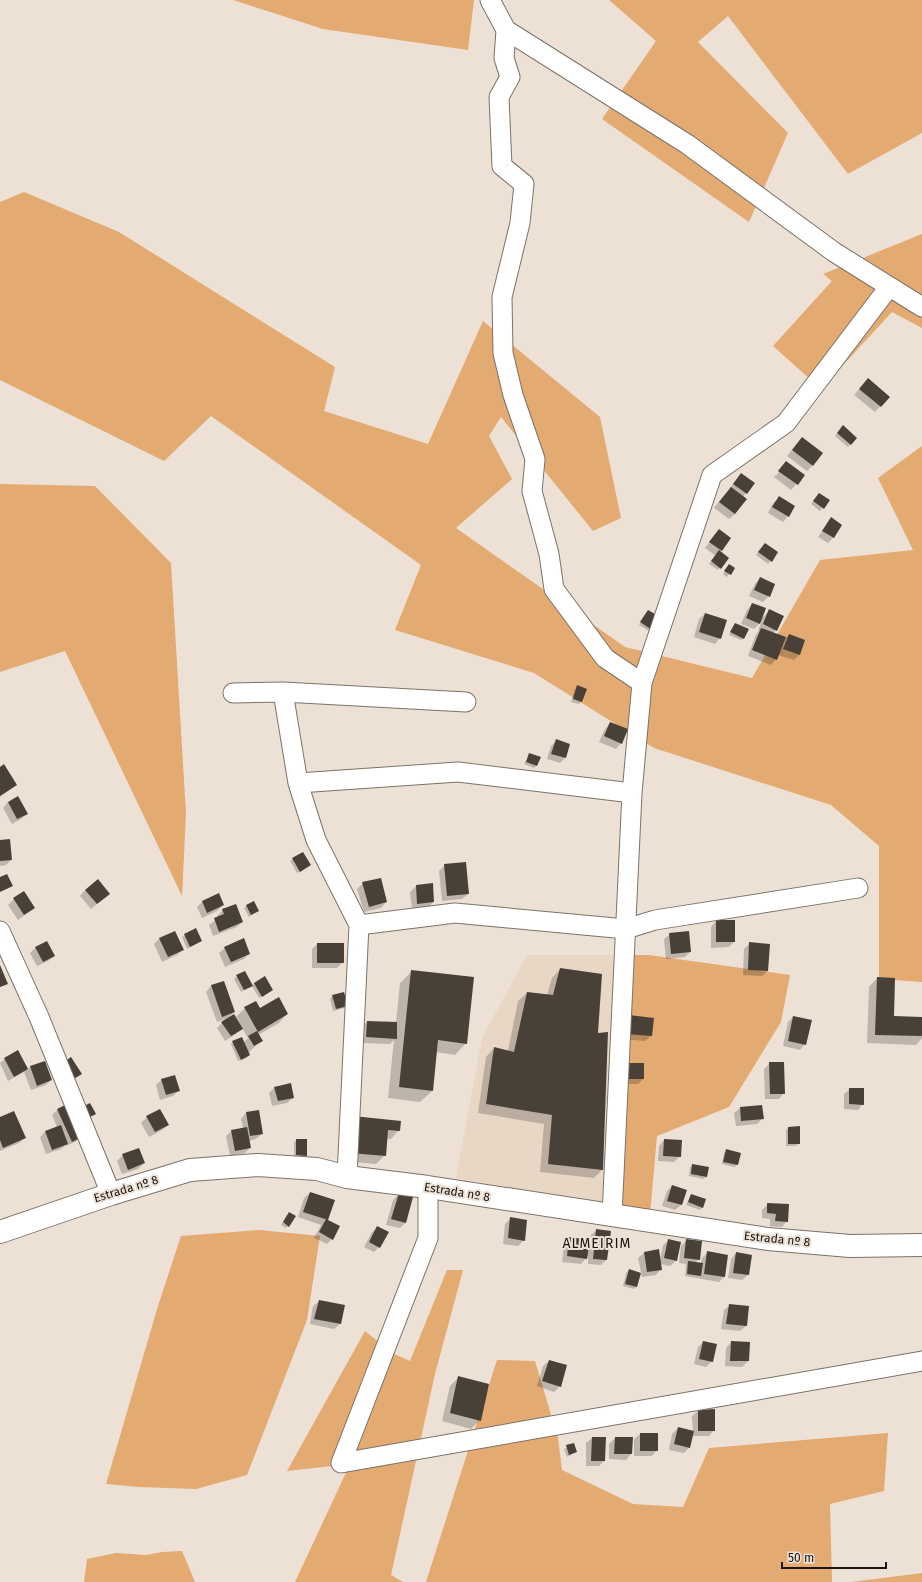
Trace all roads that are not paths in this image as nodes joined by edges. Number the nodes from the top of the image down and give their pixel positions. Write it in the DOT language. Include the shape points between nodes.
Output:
graph roads {
  1 [pos="490,0"];
  2 [pos="506,30"];
  3 [pos="889,286"];
  4 [pos="922,307"];
  5 [pos="642,683"];
  6 [pos="283,692"];
  7 [pos="233,693"];
  8 [pos="466,702"];
  9 [pos="298,783"];
  10 [pos="632,793"];
  11 [pos="858,888"];
  12 [pos="359,925"];
  13 [pos="626,929"];
  14 [pos="0,931"];
  15 [pos="347,1177"];
  16 [pos="428,1188"];
  17 [pos="111,1194"];
  18 [pos="612,1216"];
  19 [pos="0,1232"];
  20 [pos="922,1246"];
  21 [pos="922,1361"];
  1 -- 2 [label="street"];
  2 -- 3 [label="street" via="687,144 834,252"];
  2 -- 5 [label="street" via="504,58 510,77 499,97 502,166 524,184 520,224 502,296 502,353 535,459 532,491 549,554 554,589 606,658"];
  3 -- 4 [label="street"];
  3 -- 5 [label="street" via="786,423 712,476"];
  5 -- 10 [label="street"];
  6 -- 7 [label="street"];
  6 -- 8 [label="street"];
  6 -- 9 [label="street"];
  9 -- 10 [label="street" via="458,772"];
  9 -- 12 [label="street" via="316,840"];
  10 -- 13 [label="street"];
  11 -- 13 [label="street" via="655,920"];
  12 -- 13 [label="street" via="455,913"];
  12 -- 15 [label="street"];
  13 -- 18 [label="street"];
  14 -- 17 [label="street" via="39,1017"];
  15 -- 16 [label="main road, Estrada nº 8"];
  15 -- 17 [label="main road, Estrada nº 8" via="317,1169 258,1165 190,1170"];
  16 -- 18 [label="main road, Estrada nº 8"];
  16 -- 21 [label="street" via="428,1238 341,1463"];
  17 -- 19 [label="main road, Estrada nº 8"];
  18 -- 20 [label="main road, Estrada nº 8" via="768,1239 850,1246"];
}
